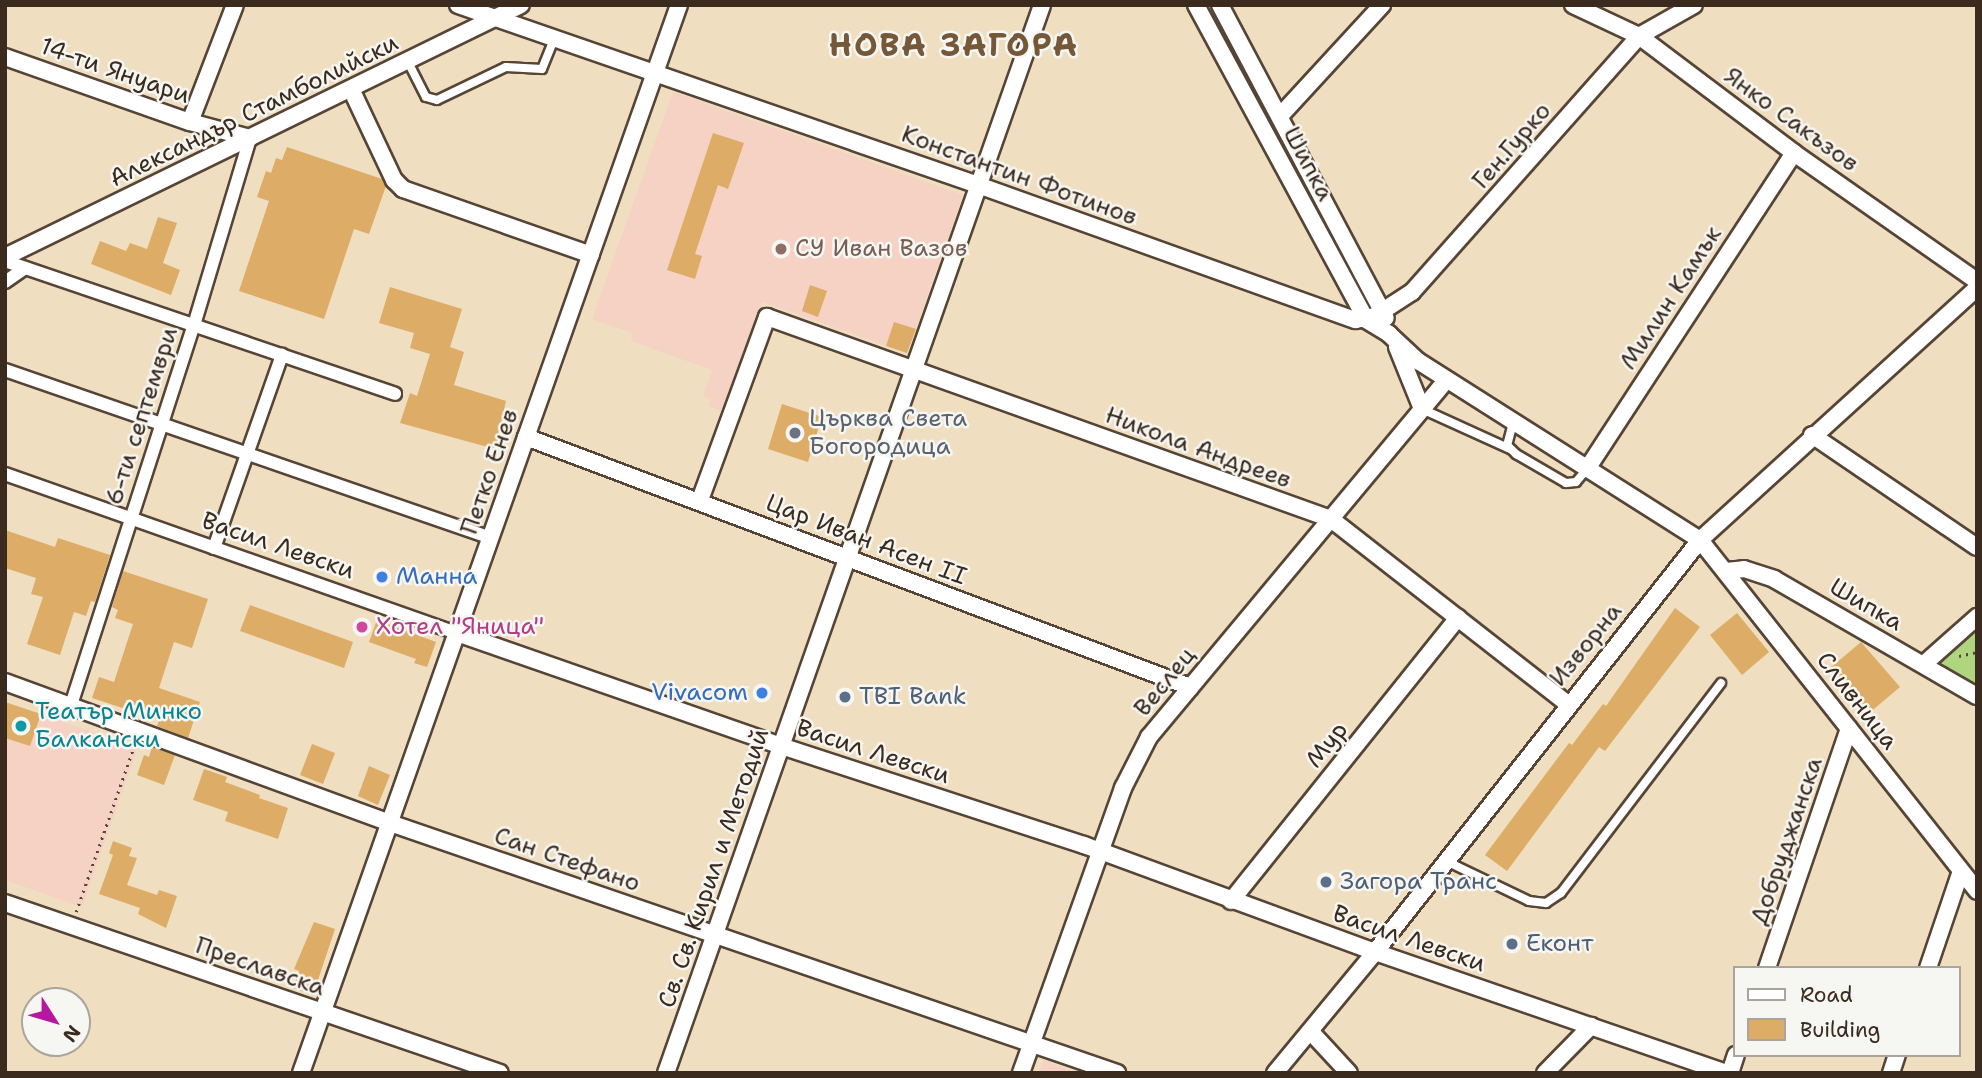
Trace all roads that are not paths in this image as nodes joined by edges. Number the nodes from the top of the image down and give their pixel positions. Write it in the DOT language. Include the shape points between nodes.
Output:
graph roads {
  1 [pos="235,5"];
  2 [pos="458,5"];
  3 [pos="521,5"];
  4 [pos="679,5"];
  5 [pos="1042,5"];
  6 [pos="1196,5"];
  7 [pos="1220,5"];
  8 [pos="1382,5"];
  9 [pos="1573,5"];
  10 [pos="1694,5"];
  11 [pos="496,19"];
  12 [pos="1639,36"];
  13 [pos="554,39"];
  14 [pos="5,57"];
  15 [pos="408,62"];
  16 [pos="655,74"];
  17 [pos="351,89"];
  18 [pos="1280,116"];
  19 [pos="190,122"];
  20 [pos="250,138"];
  21 [pos="1794,153"];
  22 [pos="978,185"];
  23 [pos="591,255"];
  24 [pos="5,259"];
  25 [pos="25,268"];
  26 [pos="1977,281"];
  27 [pos="5,282"];
  28 [pos="1977,288"];
  29 [pos="1384,311"];
  30 [pos="1366,320"];
  31 [pos="194,325"];
  32 [pos="1392,338"];
  33 [pos="282,355"];
  34 [pos="5,370"];
  35 [pos="913,371"];
  36 [pos="1446,380"];
  37 [pos="395,394"];
  38 [pos="1422,408"];
  39 [pos="1513,423"];
  40 [pos="162,424"];
  41 [pos="1812,435"];
  42 [pos="526,437"];
  43 [pos="1510,449"];
  44 [pos="247,454"];
  45 [pos="1587,469"];
  46 [pos="5,474"];
  47 [pos="700,500"];
  48 [pos="131,519"];
  49 [pos="1331,519"];
  50 [pos="491,538"];
  51 [pos="1700,540"];
  52 [pos="1977,547"];
  53 [pos="214,548"];
  54 [pos="848,557"];
  55 [pos="1726,571"];
  56 [pos="1977,617"];
  57 [pos="1458,618"];
  58 [pos="457,633"];
  59 [pos="1924,664"];
  60 [pos="5,682"];
  61 [pos="1721,683"];
  62 [pos="1190,687"];
  63 [pos="1977,696"];
  64 [pos="1568,704"];
  65 [pos="71,705"];
  66 [pos="1849,729"];
  67 [pos="781,746"];
  68 [pos="390,823"];
  69 [pos="1100,852"];
  70 [pos="1446,861"];
  71 [pos="1961,871"];
  72 [pos="1977,891"];
  73 [pos="1231,901"];
  74 [pos="5,903"];
  75 [pos="715,935"];
  76 [pos="1375,952"];
  77 [pos="1768,966"];
  78 [pos="1929,966"];
  79 [pos="322,1012"];
  80 [pos="1591,1026"];
  81 [pos="1311,1032"];
  82 [pos="1032,1044"];
  83 [pos="1736,1057"];
  84 [pos="301,1073"];
  85 [pos="500,1073"];
  86 [pos="666,1073"];
  87 [pos="1021,1073"];
  88 [pos="1117,1073"];
  89 [pos="1275,1073"];
  90 [pos="1349,1073"];
  91 [pos="1545,1073"];
  92 [pos="1729,1073"];
  1 -- 19 [label="street"];
  2 -- 11 [label="street, Константин Фотинов"];
  3 -- 11 [label="street, Александър Стамболийски"];
  4 -- 16 [label="street, Петко Енев"];
  5 -- 22 [label="street, Св. Св. Кирил и Методий"];
  6 -- 30 [label="street, Шипка"];
  7 -- 18 [label="street, Шипка"];
  8 -- 18 [label="street"];
  9 -- 12 [label="street, Янко Сакъзов"];
  10 -- 12 [label="street, Ген.Гурко"];
  11 -- 13 [label="street, Константин Фотинов"];
  11 -- 15 [label="street, Александър Стамболийски"];
  12 -- 21 [label="street, Янко Сакъзов"];
  12 -- 29 [label="street, Ген.Гурко" via="1422,282"];
  13 -- 15 [label="lane" via="542,69 506,67 437,100 426,97"];
  13 -- 16 [label="street, Константин Фотинов"];
  14 -- 19 [label="street, 14-ти Януари"];
  15 -- 17 [label="street, Александър Стамболийски"];
  16 -- 22 [label="street, Константин Фотинов"];
  16 -- 23 [label="street, Петко Енев"];
  17 -- 20 [label="street, Александър Стамболийски"];
  17 -- 23 [label="street" via="402,189"];
  18 -- 29 [label="street, Шипка"];
  19 -- 20 [label="street, 14-ти Януари"];
  20 -- 24 [label="street, Александър Стамболийски"];
  20 -- 31 [label="street, 6-ти септември"];
  21 -- 26 [label="street, Янко Сакъзов"];
  21 -- 45 [label="street, Милин Камък"];
  22 -- 30 [label="street, Константин Фотинов" via="1348,319"];
  22 -- 35 [label="street, Св. Св. Кирил и Методий"];
  23 -- 42 [label="street, Петко Енев"];
  24 -- 25 [label="street"];
  25 -- 27 [label="street"];
  25 -- 31 [label="street"];
  28 -- 41 [label="street, Изворна"];
  29 -- 30 [label="street, Ген.Гурко"];
  29 -- 32 [label="street, Шипка"];
  30 -- 32 [label="street"];
  31 -- 33 [label="street"];
  31 -- 40 [label="street, 6-ти септември"];
  32 -- 36 [label="street"];
  32 -- 38 [label="street, Шипка"];
  33 -- 37 [label="street"];
  33 -- 44 [label="street"];
  34 -- 40 [label="street"];
  35 -- 47 [label="street, Никола Андреев" via="766,317"];
  35 -- 49 [label="street, Никола Андреев"];
  35 -- 54 [label="street, Св. Св. Кирил и Методий"];
  36 -- 38 [label="street, Веслец"];
  36 -- 39 [label="street"];
  38 -- 43 [label="lane"];
  38 -- 49 [label="street, Веслец"];
  39 -- 43 [label="lane" via="1507,438"];
  39 -- 45 [label="street"];
  40 -- 44 [label="street"];
  40 -- 48 [label="street, 6-ти септември"];
  41 -- 51 [label="street, Изворна"];
  41 -- 52 [label="street"];
  42 -- 47 [label="street, Цар Иван Асен II"];
  42 -- 50 [label="street, Петко Енев"];
  43 -- 45 [label="lane" via="1566,483 1576,482"];
  44 -- 50 [label="street"];
  44 -- 53 [label="street"];
  45 -- 51 [label="street"];
  46 -- 48 [label="street, Васил Левски"];
  47 -- 54 [label="street, Цар Иван Асен II"];
  48 -- 53 [label="street, Васил Левски"];
  48 -- 65 [label="street, 6-ти септември"];
  49 -- 57 [label="street, Никола Андреев"];
  49 -- 62 [label="street, Веслец"];
  50 -- 58 [label="street, Петко Енев"];
  51 -- 55 [label="street, Сливница"];
  51 -- 64 [label="street, Изворна"];
  53 -- 58 [label="street, Васил Левски"];
  54 -- 62 [label="street, Цар Иван Асен II"];
  54 -- 67 [label="street, Св. Св. Кирил и Методий"];
  55 -- 59 [label="street, Шипка" via="1744,569 1774,579"];
  55 -- 66 [label="street, Сливница"];
  56 -- 59 [label="street"];
  57 -- 64 [label="street, Никола Андреев"];
  57 -- 73 [label="street, Мур"];
  58 -- 67 [label="street, Васил Левски"];
  58 -- 68 [label="street, Петко Енев"];
  59 -- 63 [label="street, Шипка"];
  60 -- 65 [label="street, Сан Стефано"];
  61 -- 70 [label="lane" via="1561,893 1546,903 1528,901"];
  62 -- 69 [label="street, Веслец" via="1149,737 1123,788"];
  64 -- 70 [label="street, Изворна"];
  65 -- 68 [label="street, Сан Стефано"];
  66 -- 71 [label="street, Сливница"];
  66 -- 77 [label="street, Добруджанска"];
  67 -- 69 [label="street, Васил Левски"];
  67 -- 75 [label="street, Св. Св. Кирил и Методий"];
  68 -- 75 [label="street, Сан Стефано"];
  68 -- 79 [label="street, Петко Енев"];
  69 -- 73 [label="street, Васил Левски"];
  69 -- 82 [label="street, Веслец"];
  70 -- 76 [label="street, Изворна"];
  71 -- 72 [label="street, Сливница"];
  71 -- 78 [label="street"];
  73 -- 76 [label="street, Васил Левски"];
  74 -- 79 [label="street, Преславска"];
  75 -- 82 [label="street, Сан Стефано"];
  75 -- 86 [label="street, Св. Св. Кирил и Методий"];
  76 -- 80 [label="street, Васил Левски"];
  76 -- 81 [label="street, Изворна"];
  79 -- 84 [label="street, Петко Енев"];
  79 -- 85 [label="street, Преславска"];
  80 -- 91 [label="street"];
  80 -- 92 [label="street, Васил Левски"];
  81 -- 89 [label="street, Изворна"];
  81 -- 90 [label="street"];
  82 -- 87 [label="street, Веслец"];
  82 -- 88 [label="street, Сан Стефано"];
  83 -- 92 [label="street"];
}
